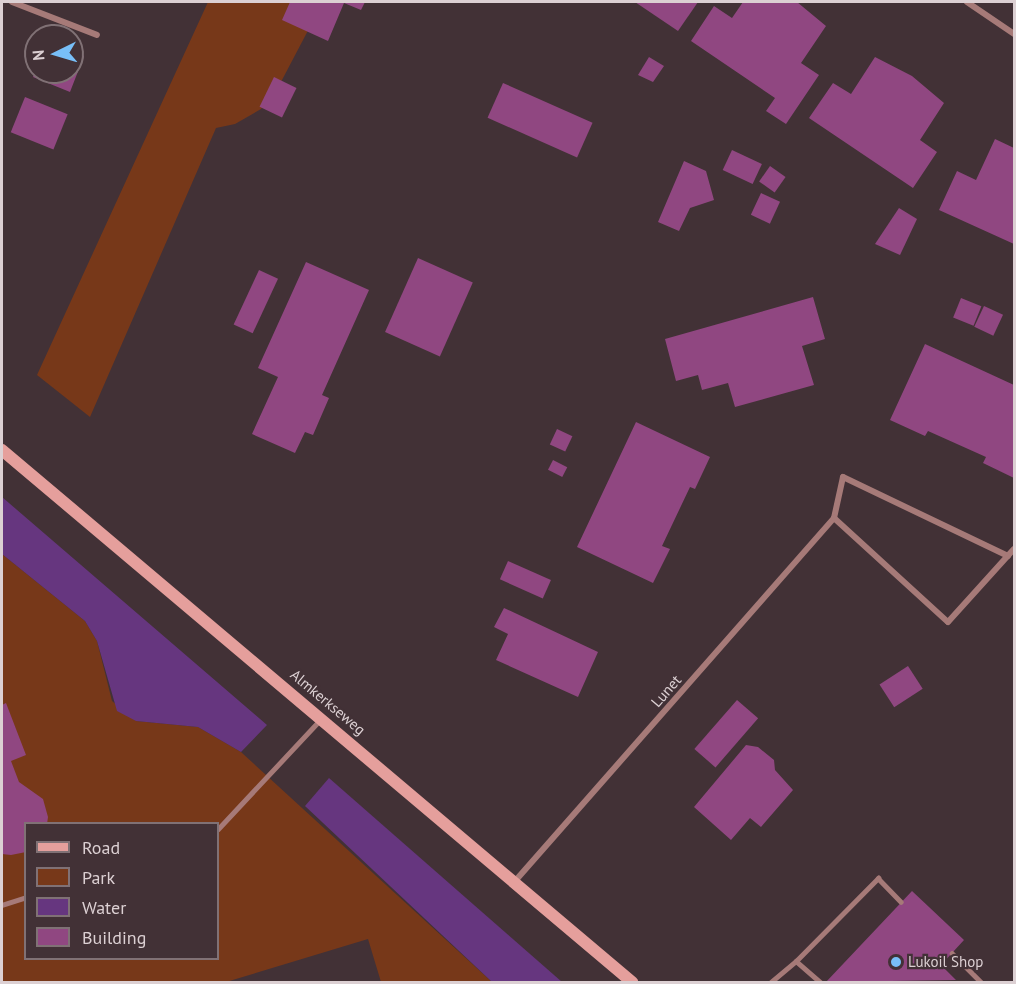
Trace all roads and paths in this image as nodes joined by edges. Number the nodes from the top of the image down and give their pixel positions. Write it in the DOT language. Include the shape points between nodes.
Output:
graph roads {
  1 [pos="12,2"];
  2 [pos="967,2"];
  3 [pos="1014,34"];
  4 [pos="97,35"];
  5 [pos="2,450"];
  6 [pos="834,518"];
  7 [pos="1014,549"];
  8 [pos="1008,556"];
  9 [pos="323,717"];
  10 [pos="219,828"];
  11 [pos="516,880"];
  12 [pos="24,898"];
  13 [pos="901,902"];
  14 [pos="2,905"];
  15 [pos="952,953"];
  16 [pos="796,961"];
  17 [pos="632,982"];
  18 [pos="771,982"];
  19 [pos="820,982"];
  20 [pos="981,982"];
  1 -- 4 [label="street"];
  2 -- 3 [label="street"];
  5 -- 9 [label="street, Almkerkseweg"];
  6 -- 8 [label="street, Lunet" via="843,477"];
  6 -- 8 [label="street" via="948,622"];
  6 -- 11 [label="street, Lunet"];
  7 -- 8 [label="street"];
  9 -- 10 [label="lane"];
  9 -- 11 [label="street, Almkerkseweg"];
  11 -- 17 [label="street, Almkerkseweg"];
  12 -- 14 [label="lane"];
  13 -- 16 [label="lane" via="878,878"];
  15 -- 20 [label="lane"];
  16 -- 18 [label="lane"];
  16 -- 19 [label="lane"];
}
